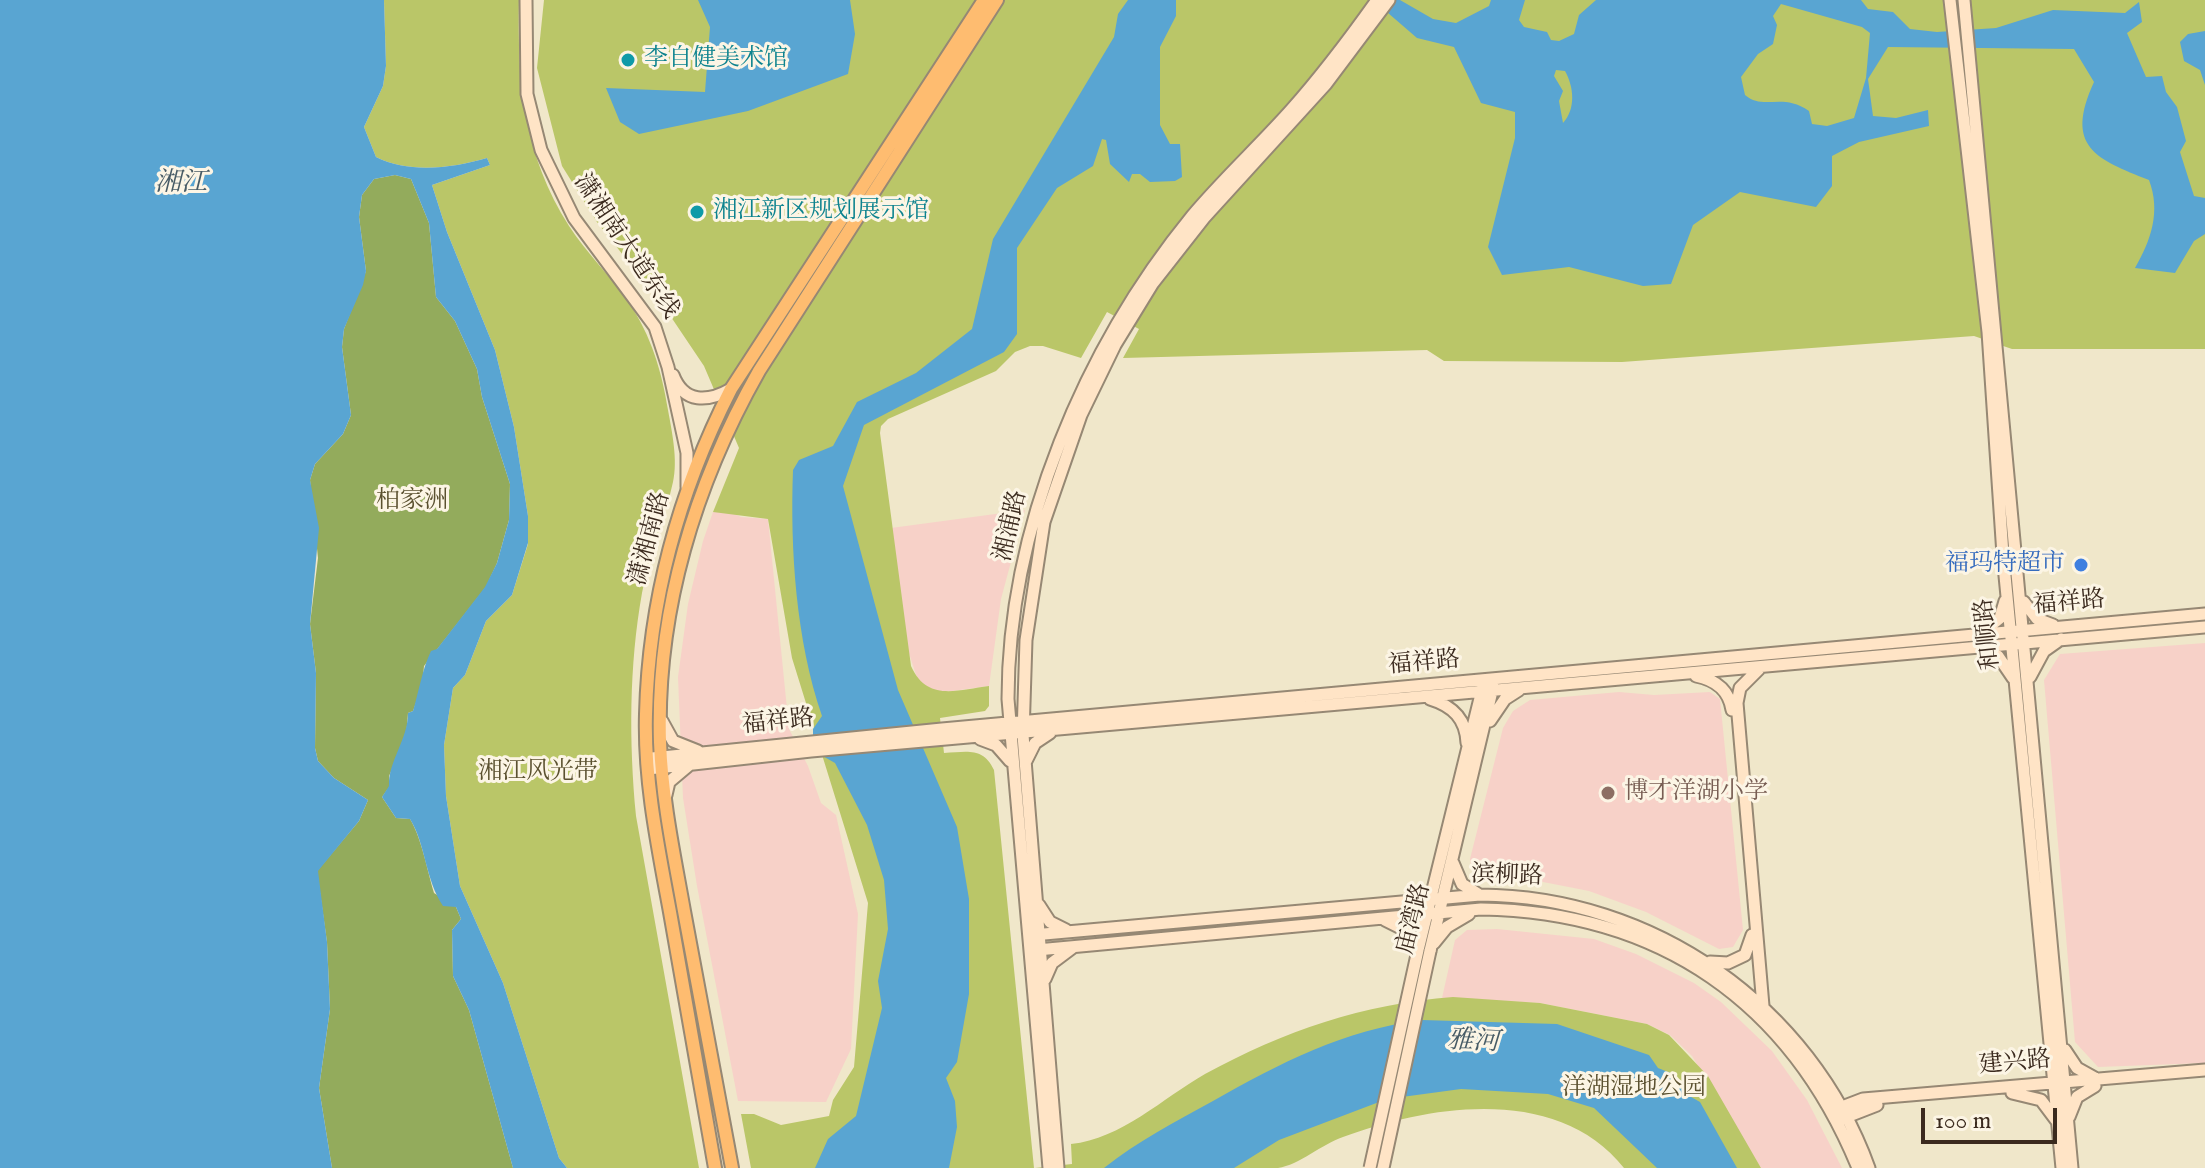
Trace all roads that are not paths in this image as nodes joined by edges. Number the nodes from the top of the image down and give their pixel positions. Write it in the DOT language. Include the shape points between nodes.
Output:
graph roads {
  1 [pos="528,0"];
  2 [pos="984,0"];
  3 [pos="997,0"];
  4 [pos="1389,0"];
  5 [pos="1950,0"];
  6 [pos="1964,0"];
  7 [pos="1376,6"];
  8 [pos="731,389"];
  9 [pos="686,495"];
  10 [pos="2006,589"];
  11 [pos="2021,594"];
  12 [pos="2205,614"];
  13 [pos="2205,627"];
  14 [pos="2066,632"];
  15 [pos="2018,636"];
  16 [pos="1970,640"];
  17 [pos="1770,665"];
  18 [pos="1684,674"];
  19 [pos="1008,685"];
  20 [pos="2029,685"];
  21 [pos="1488,686"];
  22 [pos="2016,687"];
  23 [pos="1528,688"];
  24 [pos="1023,692"];
  25 [pos="1422,697"];
  26 [pos="660,712"];
  27 [pos="1055,726"];
  28 [pos="1016,729"];
  29 [pos="970,732"];
  30 [pos="1484,732"];
  31 [pos="808,747"];
  32 [pos="715,752"];
  33 [pos="1466,758"];
  34 [pos="661,763"];
  35 [pos="648,764"];
  36 [pos="696,764"];
  37 [pos="1019,770"];
  38 [pos="666,800"];
  39 [pos="1453,858"];
  40 [pos="1440,860"];
  41 [pos="1036,893"];
  42 [pos="1486,895"];
  43 [pos="1443,898"];
  44 [pos="1429,900"];
  45 [pos="1391,903"];
  46 [pos="1485,909"];
  47 [pos="1439,913"];
  48 [pos="1425,915"];
  49 [pos="1376,919"];
  50 [pos="1075,931"];
  51 [pos="1034,935"];
  52 [pos="1076,946"];
  53 [pos="1035,950"];
  54 [pos="1424,950"];
  55 [pos="1704,960"];
  56 [pos="1045,987"];
  57 [pos="1763,1006"];
  58 [pos="2057,1044"];
  59 [pos="2205,1070"];
  60 [pos="2205,1076"];
  61 [pos="2108,1078"];
  62 [pos="2060,1086"];
  63 [pos="2095,1086"];
  64 [pos="1831,1088"];
  65 [pos="2016,1089"];
  66 [pos="1868,1102"];
  67 [pos="1839,1114"];
  68 [pos="2062,1123"];
  69 [pos="1860,1145"];
  70 [pos="1053,1165"];
  71 [pos="715,1168"];
  72 [pos="732,1168"];
  73 [pos="1370,1168"];
  74 [pos="1383,1168"];
  75 [pos="1858,1168"];
  76 [pos="1869,1168"];
  77 [pos="2062,1168"];
  78 [pos="2072,1168"];
  1 -- 8 [label="main road, 潇湘南大道东线" via="535,116 567,201 652,317 680,389 705,399"];
  1 -- 9 [label="main road, 潇湘南大道东线" via="527,94 544,159 574,218 655,327 687,453"];
  2 -- 8 [label="main road, 潇湘南路"];
  3 -- 26 [label="main road, 潇湘南路" via="734,415 702,488 681,557 668,623"];
  4 -- 7 [label="main road, 湘浦路"];
  5 -- 10 [label="main road, 和顺路" via="1988,332"];
  6 -- 11 [label="main road, 和顺路"];
  7 -- 19 [label="main road, 湘浦路" via="1291,111 1161,255 1096,358 1069,417 1035,517 1016,609"];
  7 -- 24 [label="main road, 湘浦路" via="1306,107 1189,235 1115,345 1081,415 1044,522 1029,605"];
  8 -- 9 [label="main road, 潇湘南路"];
  9 -- 35 [label="main road, 潇湘南路" via="653,629"];
  10 -- 15 [label="main road, 和顺路"];
  10 -- 16 [label="main road" via="1995,625"];
  11 -- 14 [label="main road" via="2037,619"];
  11 -- 15 [label="main road, 和顺路"];
  12 -- 14 [label="main road, 福祥路"];
  13 -- 14 [label="main road, 福祥路"];
  14 -- 15 [label="main road, 福祥路"];
  14 -- 20 [label="main road" via="2044,651"];
  15 -- 16 [label="main road, 福祥路"];
  15 -- 20 [label="main road, 和顺路"];
  15 -- 22 [label="main road, 和顺路"];
  16 -- 17 [label="main road, 福祥路"];
  16 -- 21 [label="main road, 福祥路"];
  16 -- 22 [label="main road" via="1998,656"];
  17 -- 18 [label="main road, 福祥路"];
  17 -- 57 [label="main road" via="1747,677 1737,703"];
  18 -- 23 [label="main road, 福祥路"];
  18 -- 55 [label="main road" via="1713,681 1731,700 1752,936 1749,950 1736,960"];
  19 -- 28 [label="main road, 湘浦路"];
  19 -- 29 [label="main road" via="997,715"];
  20 -- 58 [label="main road, 和顺路"];
  21 -- 23 [label="main road, 福祥路"];
  21 -- 25 [label="main road, 福祥路"];
  21 -- 27 [label="main road, 福祥路"];
  21 -- 30 [label="main road, 庙湾路"];
  21 -- 33 [label="main road, 庙湾路"];
  22 -- 58 [label="main road, 和顺路"];
  23 -- 30 [label="main road" via="1505,699"];
  24 -- 27 [label="main road" via="1032,713"];
  24 -- 28 [label="main road, 湘浦路"];
  25 -- 27 [label="main road, 福祥路"];
  25 -- 33 [label="main road" via="1458,715 1467,736"];
  26 -- 32 [label="main road" via="673,741 691,750"];
  26 -- 34 [label="main road, 潇湘南路"];
  27 -- 28 [label="main road, 福祥路"];
  27 -- 37 [label="main road" via="1035,743"];
  28 -- 29 [label="main road, 福祥路"];
  28 -- 37 [label="main road, 湘浦路"];
  29 -- 31 [label="main road, 福祥路"];
  29 -- 37 [label="main road" via="996,745"];
  30 -- 39 [label="main road, 庙湾路"];
  31 -- 32 [label="main road, 福祥路"];
  31 -- 36 [label="main road, 福祥路"];
  32 -- 34 [label="main road, 福祥路"];
  33 -- 40 [label="main road, 庙湾路"];
  34 -- 35 [label="main road, 福祥路"];
  34 -- 36 [label="main road, 福祥路"];
  34 -- 38 [label="main road, 潇湘南路"];
  35 -- 71 [label="main road, 潇湘南路" via="655,831"];
  36 -- 38 [label="main road" via="674,775"];
  37 -- 41 [label="main road, 湘浦路"];
  37 -- 51 [label="main road, 湘浦路"];
  38 -- 72 [label="main road, 潇湘南路"];
  39 -- 42 [label="main road" via="1462,884"];
  39 -- 43 [label="main road, 庙湾路"];
  40 -- 44 [label="main road, 庙湾路"];
  40 -- 45 [label="main road" via="1427,886"];
  41 -- 50 [label="main road" via="1050,922"];
  41 -- 51 [label="main road, 湘浦路"];
  42 -- 43 [label="main road, 滨柳路"];
  42 -- 55 [label="main road, 滨柳路" via="1577,906 1647,930"];
  43 -- 44 [label="main road, 滨柳路"];
  43 -- 47 [label="main road, 庙湾路"];
  44 -- 45 [label="main road, 滨柳路"];
  44 -- 48 [label="main road, 庙湾路"];
  45 -- 50 [label="main road, 滨柳路"];
  46 -- 47 [label="main road, 滨柳路"];
  46 -- 54 [label="main road" via="1447,927"];
  46 -- 67 [label="main road, 滨柳路" via="1605,924 1686,961 1759,1018"];
  47 -- 48 [label="main road, 滨柳路"];
  47 -- 54 [label="main road, 庙湾路"];
  48 -- 49 [label="main road, 滨柳路"];
  48 -- 54 [label="main road, 庙湾路"];
  49 -- 52 [label="main road, 滨柳路"];
  49 -- 54 [label="main road" via="1407,931"];
  50 -- 51 [label="main road, 滨柳路"];
  51 -- 53 [label="main road, 湘浦路"];
  52 -- 53 [label="main road, 滨柳路"];
  52 -- 56 [label="main road" via="1052,963"];
  53 -- 56 [label="main road, 湘浦路"];
  53 -- 70 [label="main road, 湘浦路"];
  54 -- 73 [label="main road, 庙湾路, bridge"];
  54 -- 74 [label="main road, 庙湾路, bridge"];
  55 -- 57 [label="main road, 滨柳路"];
  56 -- 70 [label="main road, 湘浦路"];
  57 -- 64 [label="main road, 滨柳路"];
  58 -- 61 [label="main road" via="2088,1076"];
  58 -- 62 [label="main road, 和顺路"];
  58 -- 65 [label="main road" via="2045,1072"];
  59 -- 61 [label="main road, 建兴路"];
  60 -- 63 [label="main road"];
  61 -- 62 [label="main road, 建兴路"];
  62 -- 63 [label="main road"];
  62 -- 65 [label="main road, 建兴路"];
  62 -- 68 [label="main road, 和顺路"];
  63 -- 68 [label="main road" via="2077,1097"];
  64 -- 66 [label="main road" via="1842,1097"];
  64 -- 67 [label="main road, 滨柳路"];
  65 -- 66 [label="main road, 建兴路"];
  65 -- 68 [label="main road" via="2041,1100"];
  66 -- 67 [label="main road, 建兴路"];
  66 -- 69 [label="main road" via="1857,1124"];
  67 -- 69 [label="main road, 滨柳路"];
  67 -- 75 [label="main road, 滨柳路"];
  68 -- 77 [label="main road, 和顺路"];
  68 -- 78 [label="main road, 和顺路"];
  69 -- 76 [label="main road, 滨柳路"];
}
